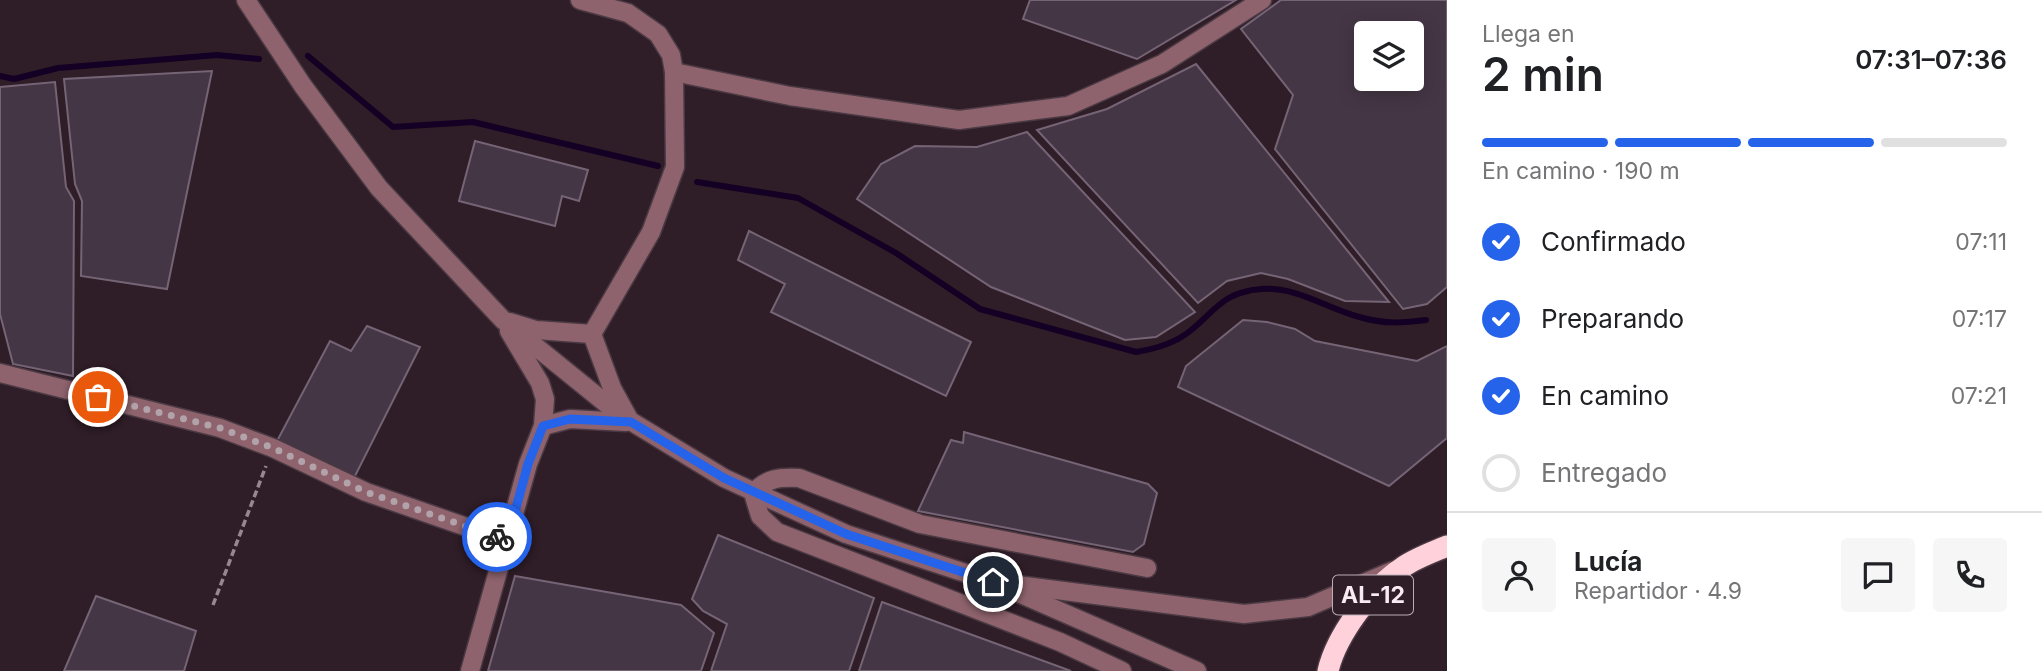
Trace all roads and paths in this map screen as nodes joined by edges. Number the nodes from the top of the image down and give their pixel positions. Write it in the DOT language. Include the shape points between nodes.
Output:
graph roads {
  1 [pos="246,0"];
  2 [pos="580,0"];
  3 [pos="1262,0"];
  4 [pos="674,72"];
  5 [pos="503,320"];
  6 [pos="592,334"];
  7 [pos="0,373"];
  8 [pos="631,422"];
  9 [pos="543,426"];
  10 [pos="273,448"];
  11 [pos="753,493"];
  12 [pos="507,541"];
  13 [pos="1447,546"];
  14 [pos="1402,567"];
  15 [pos="1147,568"];
  16 [pos="993,582"];
  17 [pos="213,605"];
  18 [pos="470,671"];
  19 [pos="1122,671"];
  20 [pos="1197,671"];
  21 [pos="1328,671"];
  1 -- 5 [label="street" via="379,188"];
  2 -- 4 [label="street" via="628,13 658,34 671,55"];
  3 -- 4 [label="street" via="1162,64 1068,106 986,117 959,120 790,96"];
  4 -- 6 [label="street" via="675,167 651,232"];
  5 -- 6 [label="street" via="536,330"];
  5 -- 8 [label="street"];
  5 -- 9 [label="street" via="540,383 545,399"];
  6 -- 8 [label="street" via="612,388"];
  7 -- 10 [label="street" via="220,428"];
  8 -- 9 [label="street" via="570,419"];
  8 -- 11 [label="street"];
  9 -- 12 [label="street"];
  10 -- 12 [label="street" via="366,492"];
  10 -- 17 [label="path"];
  11 -- 15 [label="street" via="763,482 799,478 920,524"];
  11 -- 16 [label="street" via="846,534"];
  11 -- 19 [label="street" via="760,516 777,532 1060,642"];
  12 -- 18 [label="street"];
  13 -- 14 [label="highway, AL-12"];
  14 -- 16 [label="street" via="1308,607 1244,614"];
  14 -- 21 [label="highway, AL-12" via="1360,608"];
  16 -- 20 [label="street"];
}
